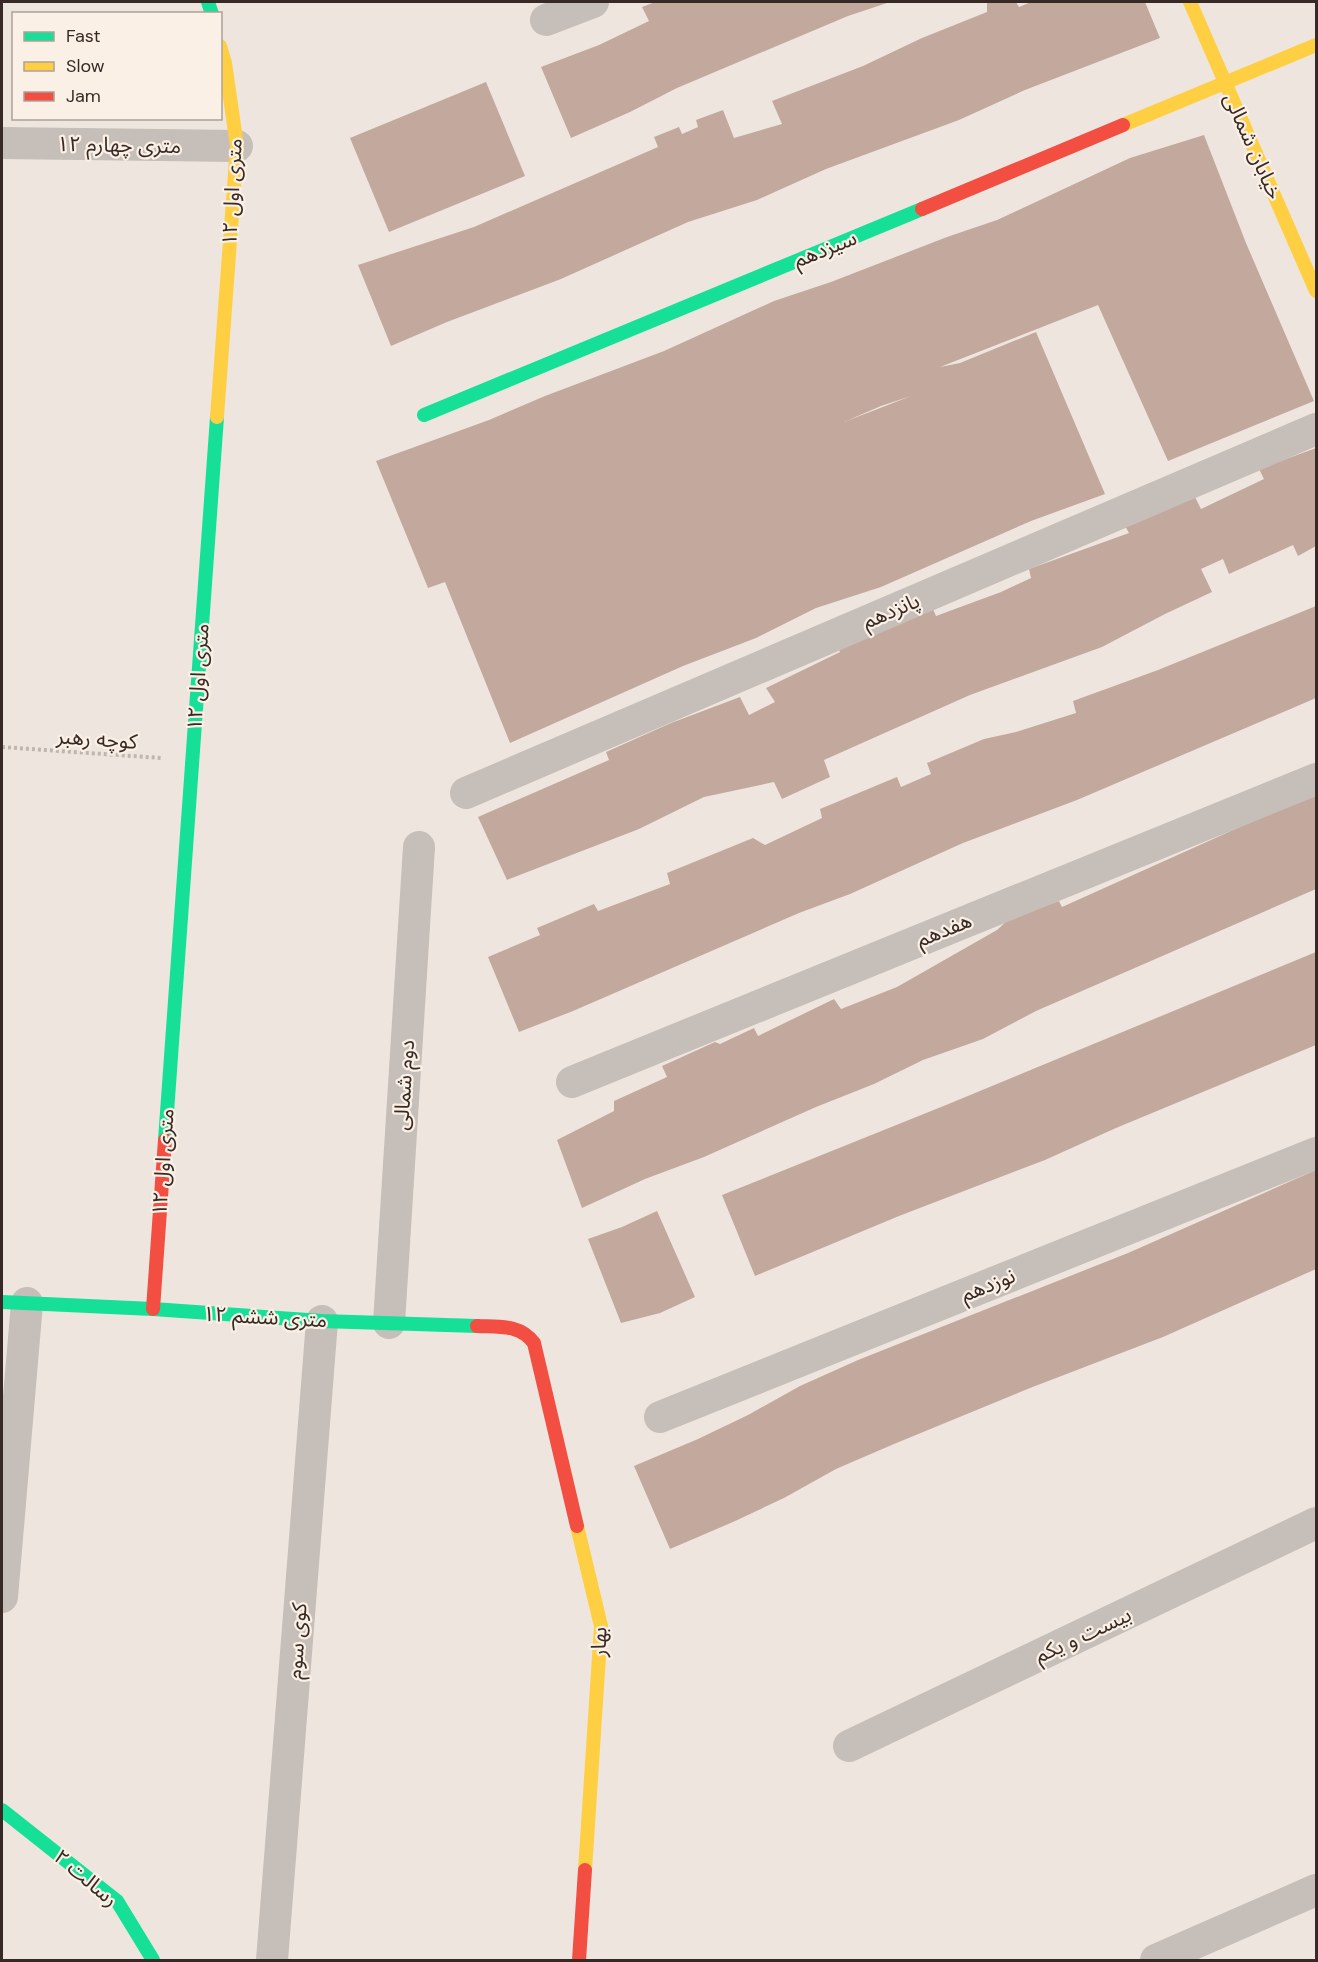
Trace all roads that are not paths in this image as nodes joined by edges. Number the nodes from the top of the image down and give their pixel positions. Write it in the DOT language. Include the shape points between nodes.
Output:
graph roads {
  1 [pos="593,2"];
  2 [pos="1190,2"];
  3 [pos="546,20"];
  4 [pos="1317,45"];
  5 [pos="222,53"];
  6 [pos="1226,83"];
  7 [pos="2,143"];
  8 [pos="237,146"];
  9 [pos="1317,291"];
  10 [pos="424,415"];
  11 [pos="1317,429"];
  12 [pos="1317,779"];
  13 [pos="466,793"];
  14 [pos="419,847"];
  15 [pos="572,1082"];
  16 [pos="1317,1153"];
  17 [pos="14,1303"];
  18 [pos="153,1309"];
  19 [pos="322,1321"];
  20 [pos="389,1323"];
  21 [pos="527,1334"];
  22 [pos="660,1417"];
  23 [pos="1317,1523"];
  24 [pos="2,1598"];
  25 [pos="849,1746"];
  26 [pos="2,1810"];
  27 [pos="1317,1890"];
  28 [pos="153,1960"];
  29 [pos="272,1960"];
  30 [pos="579,1960"];
  31 [pos="1156,1960"];
  1 -- 3 [label="street"];
  2 -- 6 [label="street, خیابان شمالی"];
  4 -- 6 [label="street, سیزدهم"];
  5 -- 8 [label="street, ۱۲ متری اول"];
  6 -- 9 [label="street, خیابان شمالی"];
  6 -- 10 [label="street, سیزدهم"];
  7 -- 8 [label="street, ۱۲ متری چهارم"];
  8 -- 18 [label="street, ۱۲ متری اول"];
  11 -- 13 [label="street, پانزدهم"];
  12 -- 15 [label="street, هفدهم"];
  14 -- 20 [label="street, دوم شمالی"];
  16 -- 22 [label="street, نوزدهم"];
  17 -- 18 [label="street, ۱۲ متری ششم"];
  17 -- 24 [label="street"];
  18 -- 19 [label="street, ۱۲ متری ششم"];
  19 -- 20 [label="street, ۱۲ متری ششم"];
  19 -- 29 [label="street, کوی سوم"];
  20 -- 21 [label="street, ۱۲ متری ششم" via="511,1327"];
  21 -- 30 [label="street, بهار" via="534,1343 601,1626"];
  23 -- 25 [label="street, بیست و یکم"];
  26 -- 28 [label="street, رسالت ۲" via="117,1900"];
  27 -- 31 [label="street"];
}
